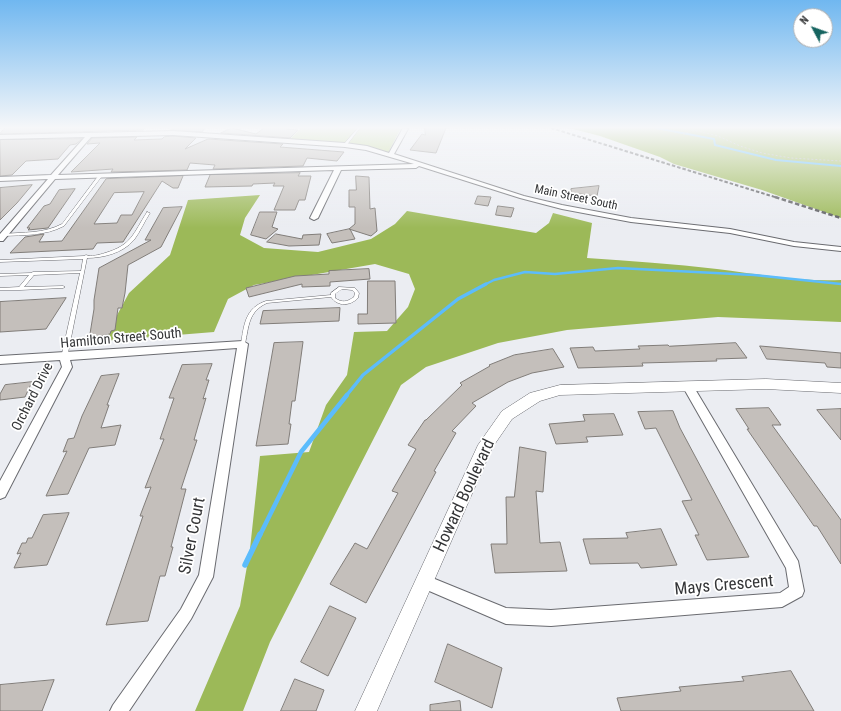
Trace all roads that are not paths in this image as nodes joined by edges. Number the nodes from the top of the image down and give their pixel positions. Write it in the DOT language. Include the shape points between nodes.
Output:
graph roads {
  1 [pos="66,161"];
  2 [pos="411,161"];
  3 [pos="424,165"];
  4 [pos="338,169"];
  5 [pos="100,176"];
  6 [pos="52,177"];
  7 [pos="0,179"];
  8 [pos="148,213"];
  9 [pos="314,218"];
  10 [pos="2,237"];
  11 [pos="841,249"];
  12 [pos="86,256"];
  13 [pos="0,261"];
  14 [pos="83,272"];
  15 [pos="33,273"];
  16 [pos="0,275"];
  17 [pos="63,287"];
  18 [pos="20,288"];
  19 [pos="0,289"];
  20 [pos="332,296"];
  21 [pos="243,344"];
  22 [pos="64,358"];
  23 [pos="0,360"];
  24 [pos="688,387"];
  25 [pos="841,388"];
  26 [pos="0,492"];
  27 [pos="425,582"];
  28 [pos="119,711"];
  29 [pos="366,711"];
  1 -- 6 [label="street"];
  2 -- 3 [label="street, Main Street South"];
  3 -- 4 [label="street"];
  3 -- 11 [label="street, Main Street South" via="522,197 595,214 730,231 794,244"];
  4 -- 5 [label="street"];
  4 -- 9 [label="street"];
  5 -- 6 [label="street"];
  5 -- 10 [label="lane" via="59,227 45,232"];
  6 -- 7 [label="street"];
  6 -- 10 [label="street"];
  8 -- 12 [label="lane" via="127,244 104,254"];
  12 -- 13 [label="lane"];
  12 -- 14 [label="lane"];
  14 -- 15 [label="lane"];
  14 -- 22 [label="lane"];
  15 -- 16 [label="lane"];
  15 -- 18 [label="lane"];
  17 -- 18 [label="lane"];
  18 -- 19 [label="lane"];
  20 -- 20 [label="lane" via="338,302 346,302 354,300 357,293 345,288 335,291"];
  20 -- 21 [label="lane" via="272,301 258,305 247,323"];
  21 -- 22 [label="street, Hamilton Street South"];
  21 -- 28 [label="street, Silver Court" via="206,577 186,614"];
  22 -- 23 [label="street, Hamilton Street South"];
  22 -- 26 [label="street, Orchard Drive" via="67,367"];
  24 -- 25 [label="street, Howard Boulevard" via="766,384"];
  24 -- 27 [label="street, Howard Boulevard" via="560,390 535,397 507,416 486,446"];
  24 -- 27 [label="street, Mays Crescent" via="794,566 797,591 782,600 551,618 506,616"];
  27 -- 29 [label="street, Howard Boulevard"];
}
